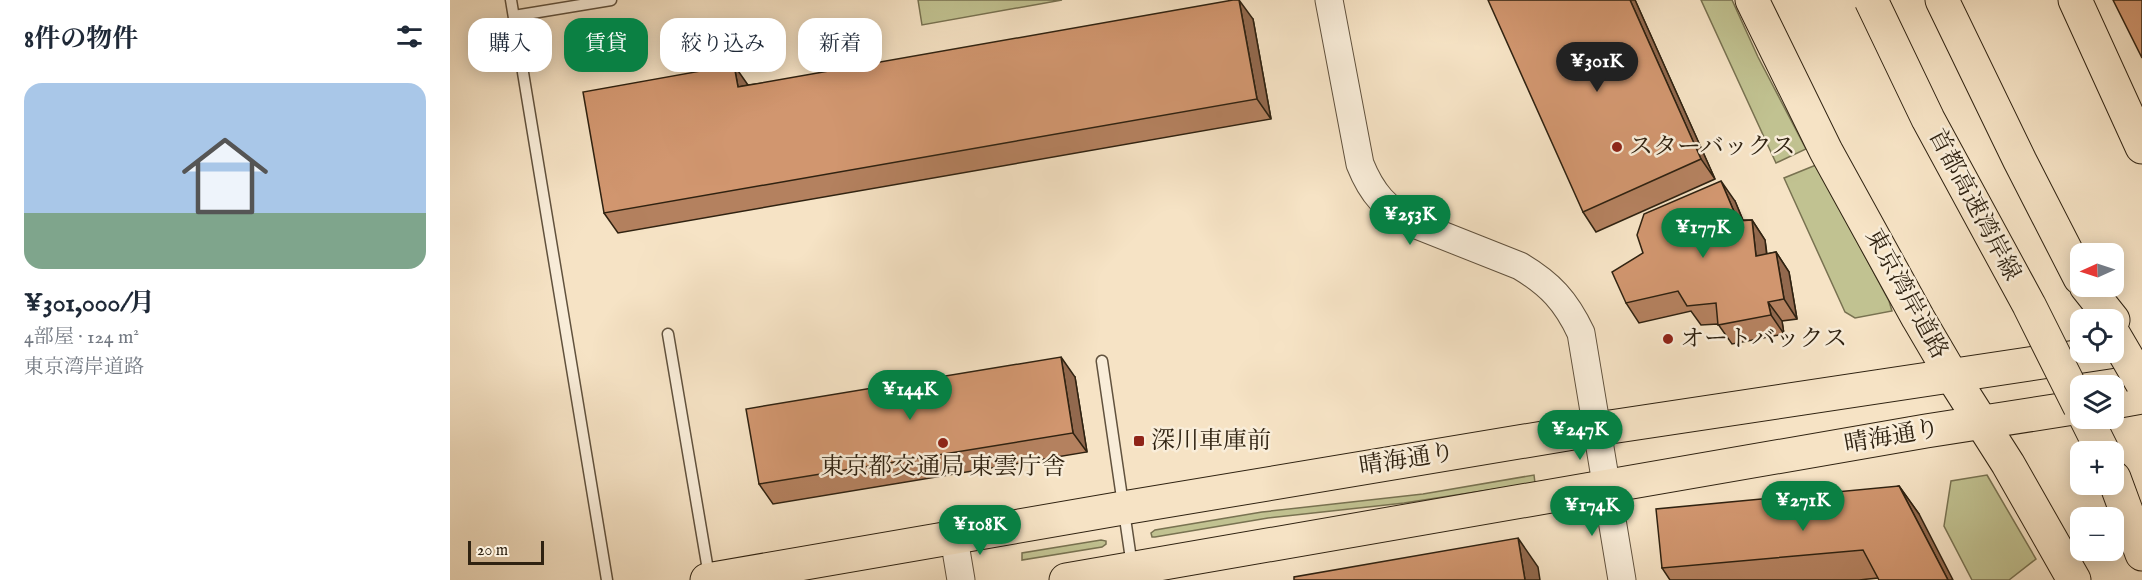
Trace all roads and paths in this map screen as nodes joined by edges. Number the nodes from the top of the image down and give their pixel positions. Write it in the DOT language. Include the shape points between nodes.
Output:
graph roads {
  1 [pos="511,0"];
  2 [pos="611,0"];
  3 [pos="1329,0"];
  4 [pos="1752,0"];
  5 [pos="1871,0"];
  6 [pos="1942,0"];
  7 [pos="1954,0"];
  8 [pos="2075,0"];
  9 [pos="514,16"];
  10 [pos="1977,75"];
  11 [pos="2142,147"];
  12 [pos="2070,258"];
  13 [pos="2095,297"];
  14 [pos="2104,309"];
  15 [pos="2124,333"];
  16 [pos="668,334"];
  17 [pos="2142,348"];
  18 [pos="2124,351"];
  19 [pos="2124,352"];
  20 [pos="2142,355"];
  21 [pos="2070,358"];
  22 [pos="1102,361"];
  23 [pos="1952,376"];
  24 [pos="2142,383"];
  25 [pos="2070,387"];
  26 [pos="2142,397"];
  27 [pos="2124,400"];
  28 [pos="2070,409"];
  29 [pos="1981,422"];
  30 [pos="1597,429"];
  31 [pos="1607,486"];
  32 [pos="2124,489"];
  33 [pos="2120,495"];
  34 [pos="1123,508"];
  35 [pos="2142,522"];
  36 [pos="954,538"];
  37 [pos="2142,555"];
  38 [pos="1132,568"];
  39 [pos="607,580"];
  40 [pos="709,580"];
  41 [pos="961,580"];
  42 [pos="1066,580"];
  43 [pos="1622,580"];
  44 [pos="2074,580"];
  1 -- 9 [label="lane"];
  2 -- 9 [label="lane"];
  3 -- 30 [label="street" via="1366,180 1376,196 1401,217 1520,266 1556,292 1581,333"];
  4 -- 23 [label="main road, 東京湾岸道路" via="1826,151"];
  5 -- 25 [label="main road, 首都高速湾岸線, bridge" via="1928,119"];
  6 -- 10 [label="main road"];
  7 -- 10 [label="main road"];
  8 -- 11 [label="main road"];
  9 -- 39 [label="lane"];
  10 -- 12 [label="main road"];
  13 -- 14 [label="main road"];
  15 -- 20 [label="main road"];
  16 -- 40 [label="lane"];
  17 -- 18 [label="main road"];
  19 -- 24 [label="main road, bridge"];
  21 -- 23 [label="main road, 晴海通り"];
  22 -- 34 [label="lane"];
  23 -- 29 [label="main road, 東京湾岸道路"];
  23 -- 30 [label="main road, 晴海通り"];
  26 -- 27 [label="main road"];
  28 -- 29 [label="main road, 晴海通り"];
  29 -- 31 [label="main road, 晴海通り"];
  29 -- 44 [label="main road, 東京湾岸道路"];
  30 -- 31 [label="street"];
  30 -- 34 [label="main road, 晴海通り"];
  31 -- 38 [label="main road, 晴海通り"];
  31 -- 43 [label="street"];
  32 -- 35 [label="main road"];
  33 -- 37 [label="main road"];
  34 -- 36 [label="main road, 晴海通り"];
  34 -- 38 [label="lane"];
  36 -- 40 [label="main road, 晴海通り"];
  36 -- 41 [label="street"];
  38 -- 42 [label="main road, 晴海通り"];
}
